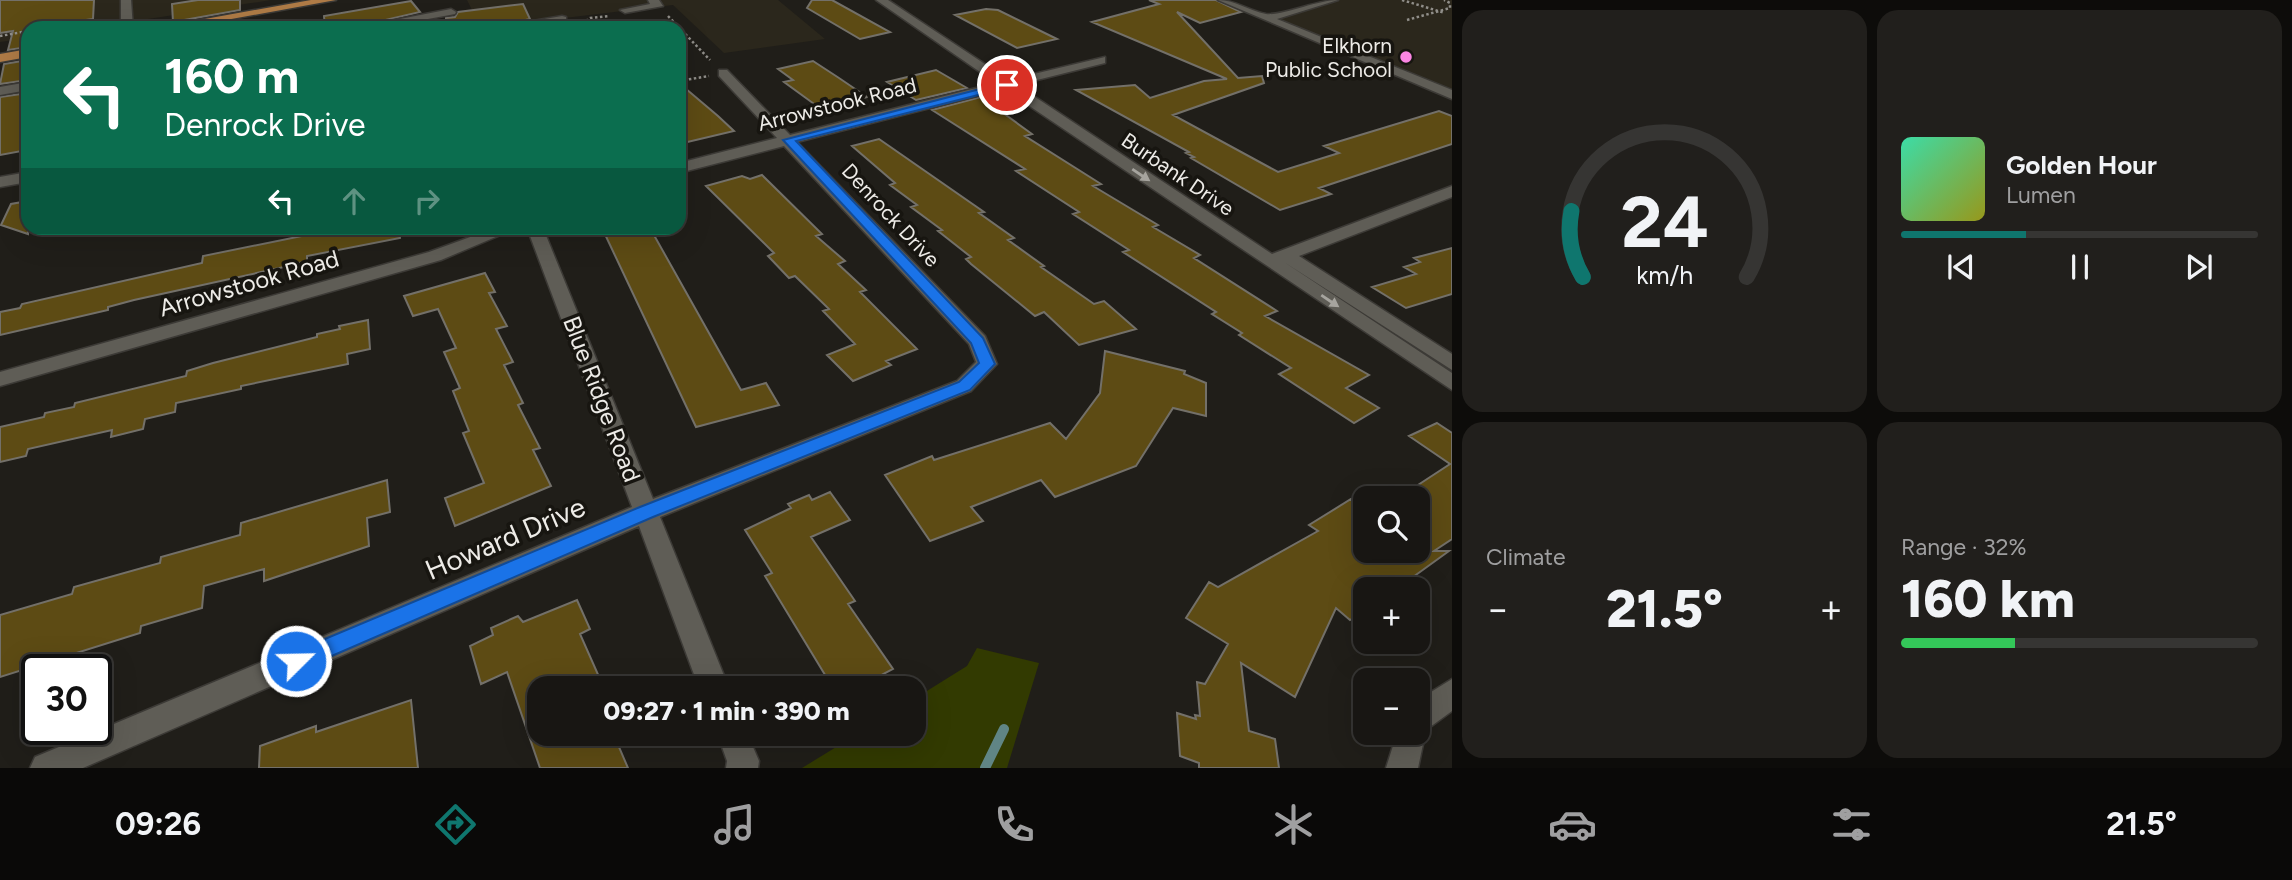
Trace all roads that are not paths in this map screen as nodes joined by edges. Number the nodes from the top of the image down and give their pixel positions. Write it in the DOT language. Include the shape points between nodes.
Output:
graph roads {
  1 [pos="126,0"];
  2 [pos="331,0"];
  3 [pos="447,0"];
  4 [pos="881,0"];
  5 [pos="898,0"];
  6 [pos="1223,0"];
  7 [pos="1334,0"];
  8 [pos="657,5"];
  9 [pos="625,10"];
  10 [pos="1267,18"];
  11 [pos="562,19"];
  12 [pos="127,21"];
  13 [pos="204,21"];
  14 [pos="414,21"];
  15 [pos="548,21"];
  16 [pos="21,46"];
  17 [pos="0,49"];
  18 [pos="21,54"];
  19 [pos="0,58"];
  20 [pos="1101,60"];
  21 [pos="723,73"];
  22 [pos="1014,83"];
  23 [pos="21,87"];
  24 [pos="0,90"];
  25 [pos="1452,95"];
  26 [pos="788,140"];
  27 [pos="686,166"];
  28 [pos="21,178"];
  29 [pos="0,182"];
  30 [pos="1452,191"];
  31 [pos="490,235"];
  32 [pos="538,235"];
  33 [pos="1286,254"];
  34 [pos="1270,261"];
  35 [pos="1452,363"];
  36 [pos="987,364"];
  37 [pos="0,379"];
  38 [pos="1452,383"];
  39 [pos="646,512"];
  40 [pos="709,676"];
  41 [pos="1452,693"];
  42 [pos="1430,709"];
  43 [pos="1409,745"];
  44 [pos="737,746"];
  45 [pos="46,768"];
  46 [pos="742,768"];
  47 [pos="1402,768"];
  1 -- 12 [label="street"];
  2 -- 13 [label="main road"];
  3 -- 14 [label="street" via="453,16"];
  4 -- 22 [label="street, Burbank Drive"];
  5 -- 22 [label="street, Burbank Drive"];
  6 -- 10 [label="street"];
  7 -- 10 [label="street"];
  8 -- 9 [label="street"];
  10 -- 25 [label="street"];
  11 -- 15 [label="street"];
  16 -- 17 [label="main road"];
  18 -- 19 [label="main road"];
  20 -- 22 [label="street, Arrowstook Road"];
  21 -- 26 [label="street, Denrock Drive"];
  22 -- 26 [label="street, Arrowstook Road"];
  22 -- 33 [label="street, Burbank Drive"];
  22 -- 34 [label="street, Burbank Drive, one-way"];
  23 -- 24 [label="street"];
  26 -- 27 [label="street, Arrowstook Road"];
  26 -- 36 [label="street, Denrock Drive" via="978,341"];
  28 -- 29 [label="street"];
  30 -- 33 [label="street"];
  31 -- 37 [label="street, Arrowstook Road" via="435,256"];
  32 -- 39 [label="street, Blue Ridge Road"];
  33 -- 34 [label="street"];
  33 -- 35 [label="street, Burbank Drive"];
  34 -- 38 [label="street, Burbank Drive, one-way"];
  36 -- 39 [label="street, Howard Drive" via="964,386"];
  39 -- 40 [label="street, Blue Ridge Road"];
  39 -- 45 [label="street, Howard Drive"];
  41 -- 42 [label="street"];
  43 -- 47 [label="street"];
  44 -- 46 [label="street"];
}
